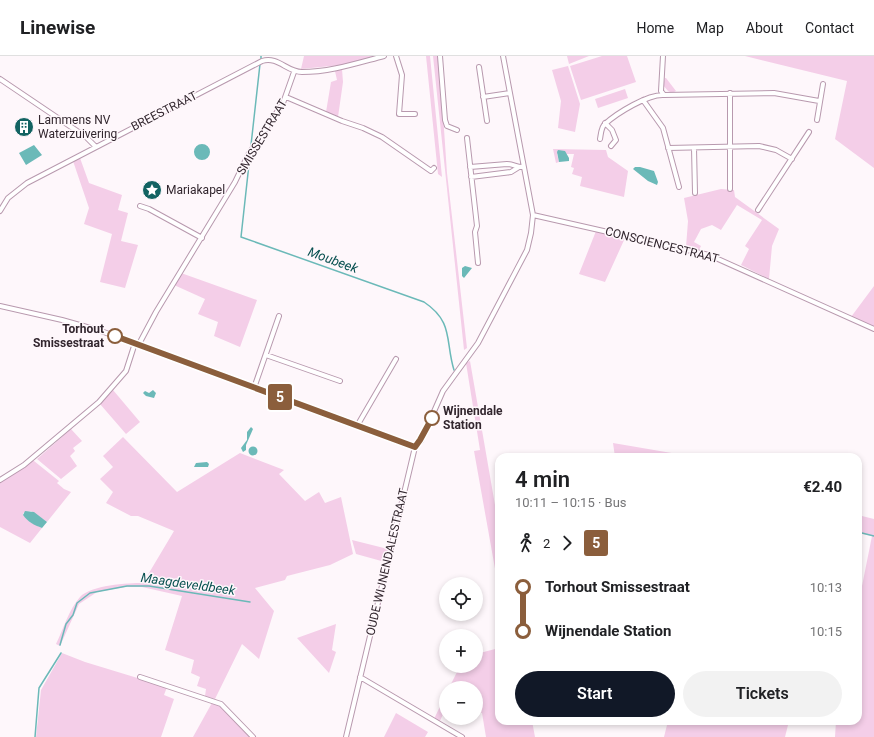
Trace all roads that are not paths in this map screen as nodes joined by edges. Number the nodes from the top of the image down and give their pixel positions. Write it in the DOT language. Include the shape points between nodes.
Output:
graph roads {
  1 [pos="384,56"];
  2 [pos="396,56"];
  3 [pos="440,56"];
  4 [pos="503,56"];
  5 [pos="663,56"];
  6 [pos="479,67"];
  7 [pos="294,72"];
  8 [pos="0,79"];
  9 [pos="823,84"];
  10 [pos="510,93"];
  11 [pos="662,93"];
  12 [pos="730,93"];
  13 [pos="286,97"];
  14 [pos="483,98"];
  15 [pos="643,100"];
  16 [pos="819,101"];
  17 [pos="415,114"];
  18 [pos="817,120"];
  19 [pos="487,121"];
  20 [pos="605,123"];
  21 [pos="457,130"];
  22 [pos="809,132"];
  23 [pos="467,138"];
  24 [pos="600,138"];
  25 [pos="611,146"];
  26 [pos="731,146"];
  27 [pos="96,147"];
  28 [pos="668,148"];
  29 [pos="694,148"];
  30 [pos="792,159"];
  31 [pos="470,167"];
  32 [pos="521,167"];
  33 [pos="434,168"];
  34 [pos="471,177"];
  35 [pos="679,187"];
  36 [pos="730,189"];
  37 [pos="695,193"];
  38 [pos="140,206"];
  39 [pos="0,210"];
  40 [pos="758,210"];
  41 [pos="533,215"];
  42 [pos="202,238"];
  43 [pos="478,263"];
  44 [pos="0,306"];
  45 [pos="279,316"];
  46 [pos="874,329"];
  47 [pos="137,344"];
  48 [pos="266,355"];
  49 [pos="396,359"];
  50 [pos="340,382"];
  51 [pos="254,388"];
  52 [pos="357,426"];
  53 [pos="415,447"];
  54 [pos="0,480"];
  55 [pos="140,677"];
  56 [pos="360,677"];
  57 [pos="253,737"];
  58 [pos="346,737"];
  59 [pos="462,737"];
  1 -- 7 [label="street" via="333,69"];
  2 -- 17 [label="street" via="402,75 399,114"];
  3 -- 21 [label="street" via="445,120 447,126"];
  4 -- 10 [label="street"];
  5 -- 11 [label="street"];
  6 -- 14 [label="street"];
  7 -- 13 [label="street, SMISSESTRAAT"];
  7 -- 27 [label="street, BREESTRAAT" via="277,61 262,61"];
  8 -- 27 [label="street" via="86,137"];
  9 -- 16 [label="street"];
  10 -- 14 [label="street"];
  10 -- 32 [label="street"];
  11 -- 12 [label="street"];
  11 -- 15 [label="street"];
  12 -- 16 [label="street" via="788,94"];
  12 -- 26 [label="street"];
  13 -- 33 [label="street" via="364,128 392,143 431,171"];
  13 -- 42 [label="street, SMISSESTRAAT" via="248,155"];
  14 -- 19 [label="street"];
  15 -- 20 [label="street"];
  15 -- 28 [label="street" via="663,128"];
  16 -- 18 [label="street"];
  20 -- 24 [label="street"];
  20 -- 25 [label="street" via="615,136 616,140"];
  22 -- 30 [label="street"];
  23 -- 31 [label="street"];
  26 -- 29 [label="street"];
  26 -- 30 [label="street" via="768,147"];
  26 -- 36 [label="street"];
  27 -- 39 [label="street, BREESTRAAT" via="21,187"];
  28 -- 29 [label="street"];
  28 -- 35 [label="street"];
  29 -- 37 [label="street"];
  30 -- 40 [label="street"];
  31 -- 32 [label="street" via="513,164"];
  31 -- 34 [label="street"];
  32 -- 34 [label="street" via="511,172"];
  32 -- 41 [label="street"];
  34 -- 43 [label="street"];
  38 -- 42 [label="street"];
  41 -- 46 [label="street, CONSCIENCESTRAAT" via="709,255"];
  41 -- 53 [label="street, OUDE WIJNENDALESTRAAT" via="527,250 478,343 443,391"];
  42 -- 47 [label="street, SMISSESTRAAT"];
  44 -- 47 [label="street" via="62,320"];
  45 -- 48 [label="street"];
  47 -- 51 [label="street"];
  47 -- 54 [label="street, SMISSESTRAAT" via="126,371 99,402 24,465"];
  48 -- 50 [label="street"];
  48 -- 51 [label="street"];
  49 -- 52 [label="street"];
  51 -- 52 [label="street"];
  52 -- 53 [label="street"];
  53 -- 56 [label="street, OUDE WIJNENDALESTRAAT"];
  55 -- 57 [label="street" via="222,704"];
  56 -- 58 [label="street, OUDE WIJNENDALESTRAAT"];
  56 -- 59 [label="street"];
}
